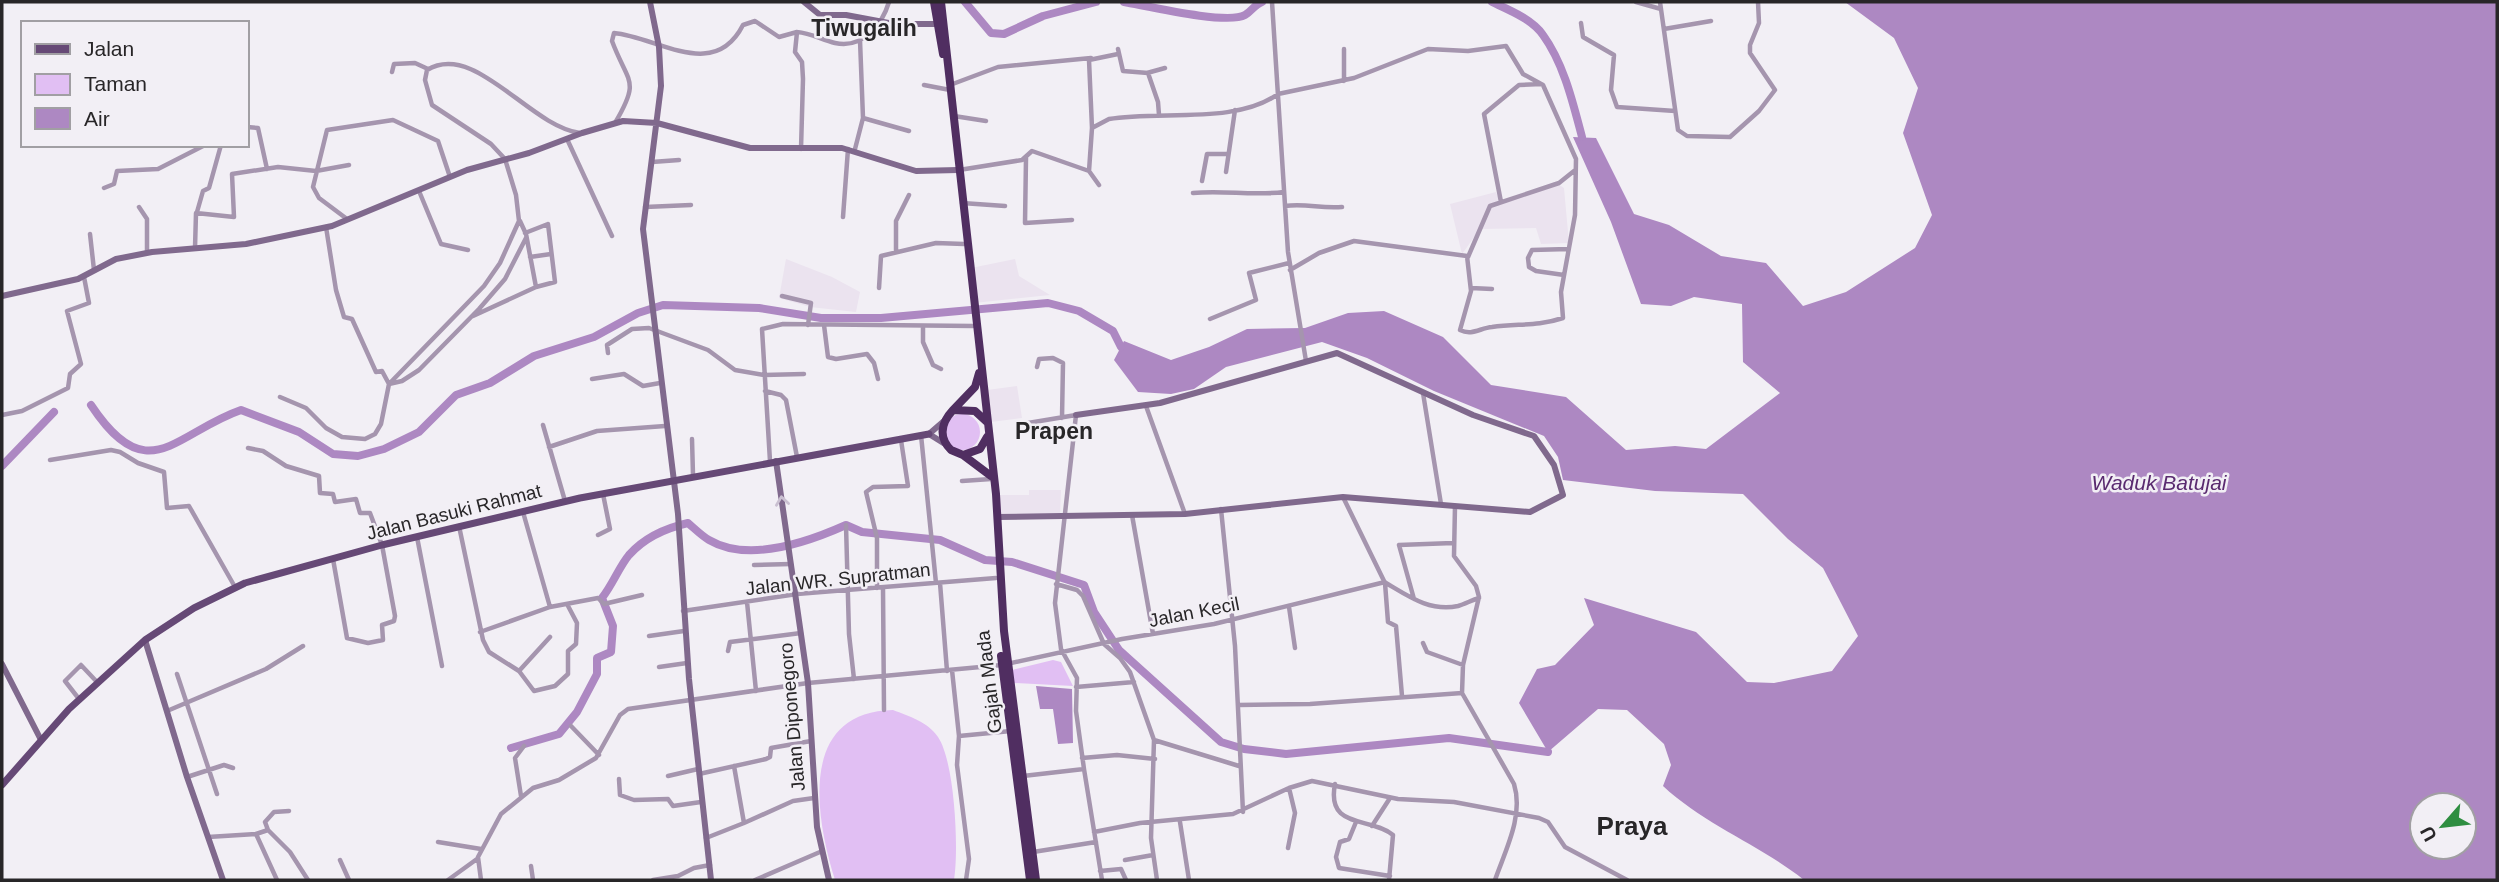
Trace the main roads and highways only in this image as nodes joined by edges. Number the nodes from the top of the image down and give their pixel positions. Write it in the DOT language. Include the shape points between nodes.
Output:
graph roads {
  1 [pos="939,2"];
  2 [pos="949,88"];
  3 [pos="957,170"];
  4 [pos="970,299"];
  5 [pos="973,316"];
  6 [pos="953,410"];
  7 [pos="987,423"];
  8 [pos="988,434"];
  9 [pos="925,435"];
  10 [pos="963,455"];
  11 [pos="997,556"];
  12 [pos="1005,665"];
  13 [pos="1020,777"];
  14 [pos="2,785"];
  15 [pos="1030,880"];
  16 [pos="1036,880"];
  1 -- 2 [label="highway"];
  1 -- 2 [label="highway" via="936,23"];
  2 -- 3 [label="highway"];
  2 -- 3 [label="highway"];
  3 -- 4 [label="highway"];
  3 -- 4 [label="highway"];
  4 -- 5 [label="highway"];
  5 -- 6 [label="highway" via="979,379"];
  5 -- 7 [label="highway"];
  6 -- 7 [label="highway" via="975,411"];
  6 -- 10 [label="highway" via="942,433 946,445"];
  7 -- 8 [label="highway"];
  8 -- 10 [label="highway" via="980,449"];
  8 -- 11 [label="highway"];
  9 -- 14 [label="main road, Jalan Basuki Rahmat" via="565,501 332,558 235,587 145,640 79,699"];
  10 -- 11 [label="highway" via="987,470 991,479"];
  11 -- 12 [label="highway, Gajah Mada"];
  12 -- 13 [label="highway, Gajah Mada"];
  12 -- 13 [label="highway, Gajah Mada"];
  13 -- 15 [label="highway, Gajah Mada"];
  13 -- 16 [label="highway, Gajah Mada"];
}
